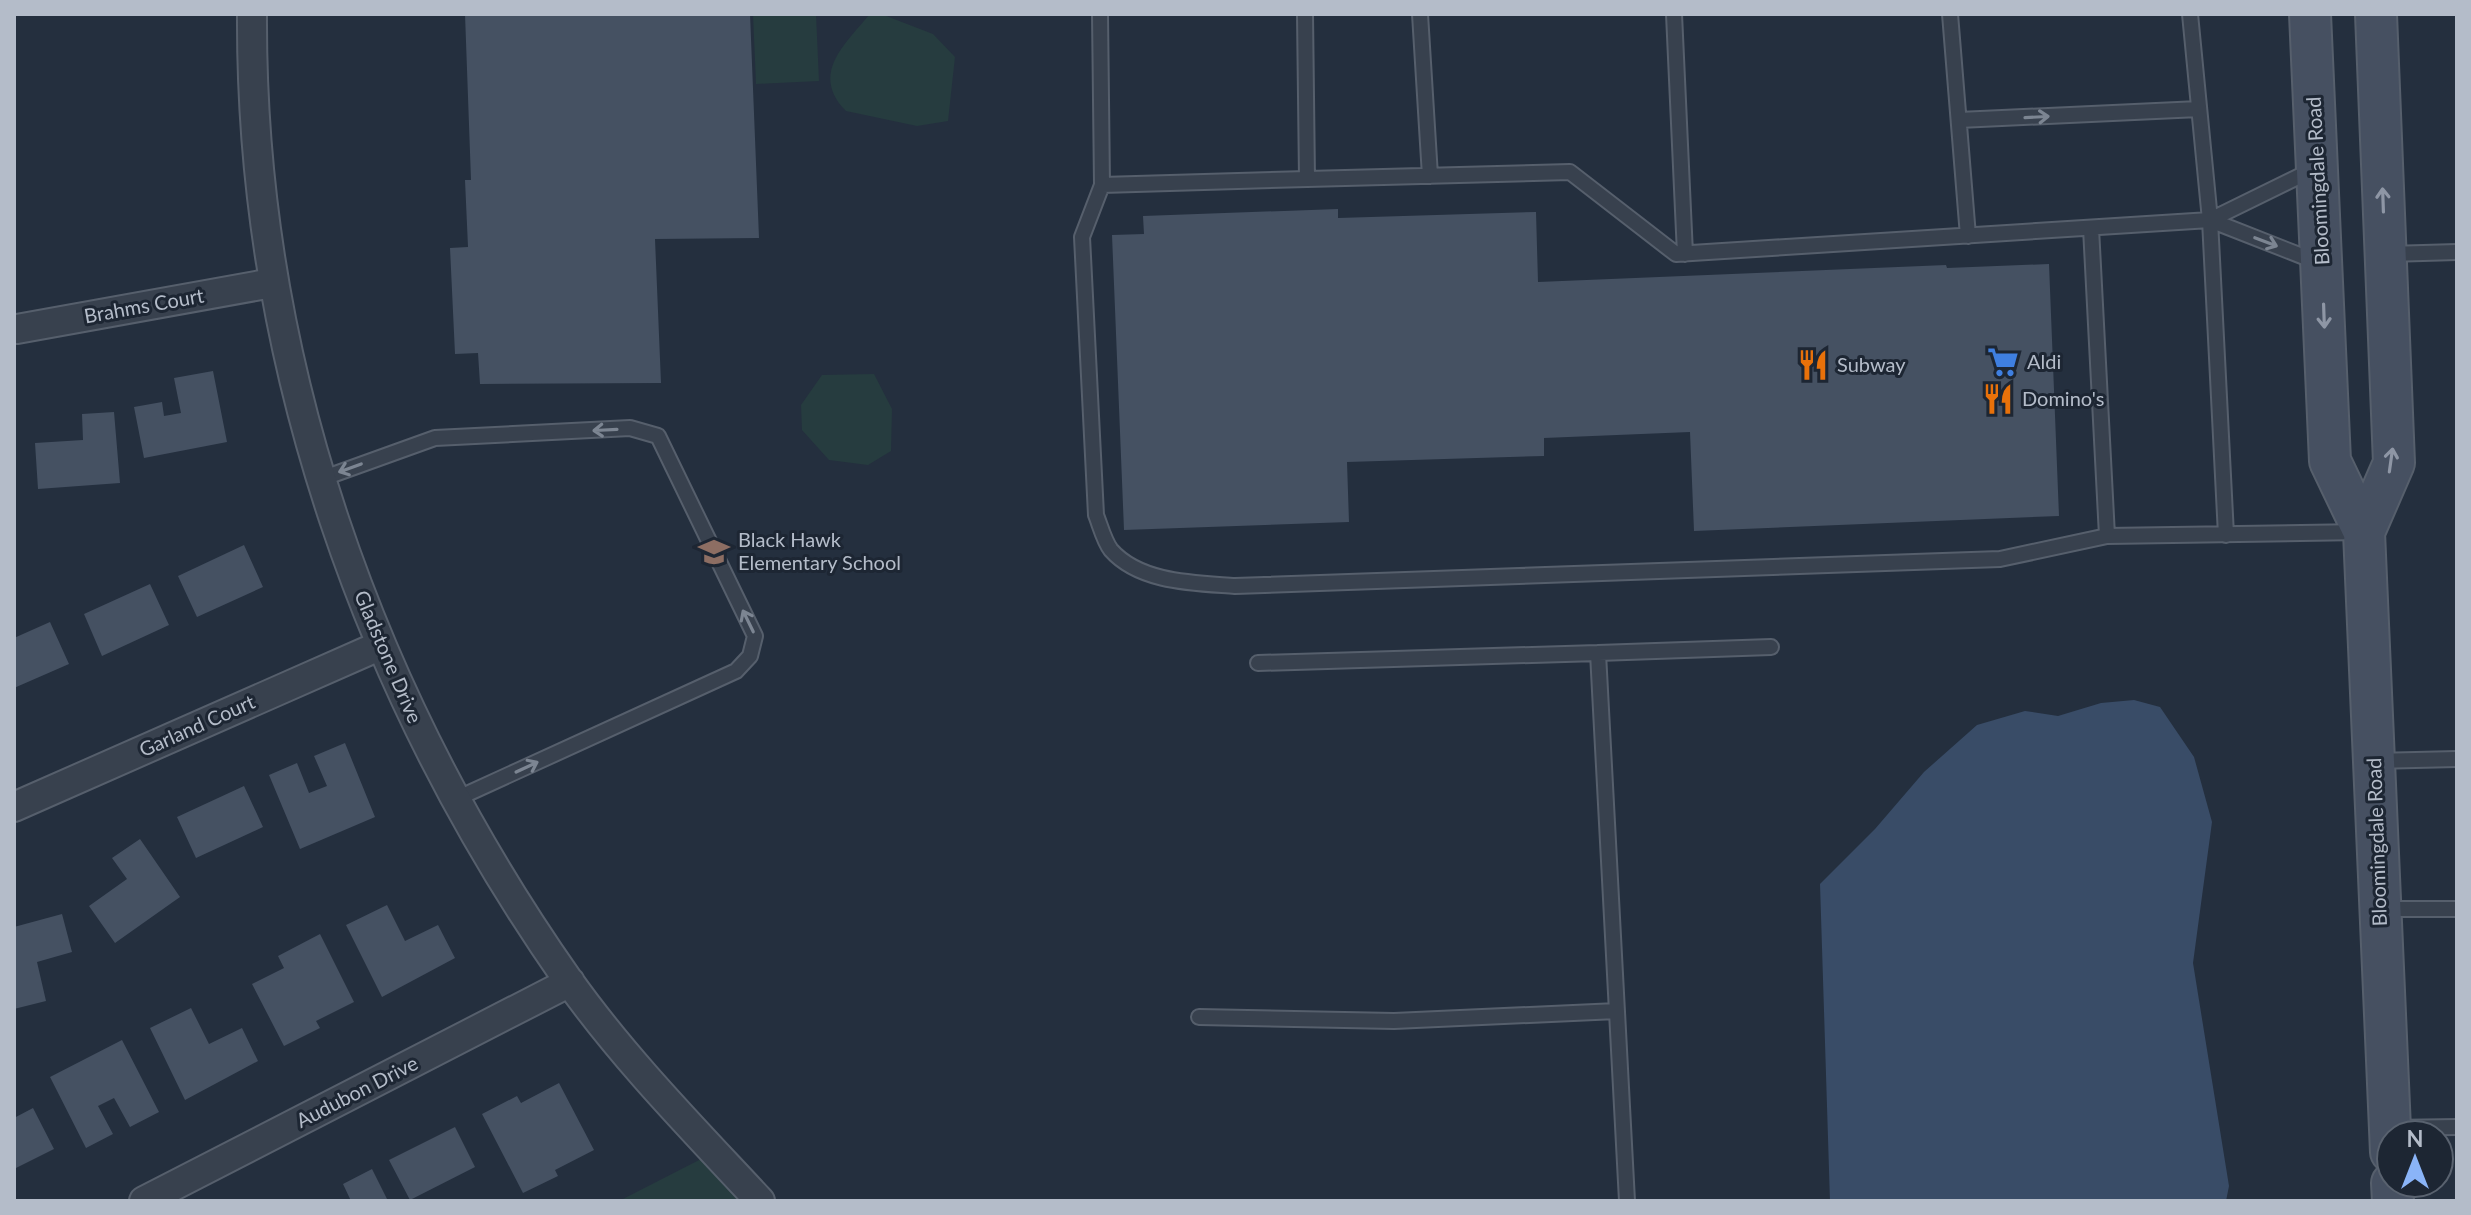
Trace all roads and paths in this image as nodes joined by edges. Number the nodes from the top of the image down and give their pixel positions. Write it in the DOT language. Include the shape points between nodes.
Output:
graph roads {
  1 [pos="252,14"];
  2 [pos="1100,14"];
  3 [pos="1305,14"];
  4 [pos="1420,14"];
  5 [pos="1674,14"];
  6 [pos="1950,14"];
  7 [pos="2190,14"];
  8 [pos="2310,14"];
  9 [pos="2376,14"];
  10 [pos="2199,109"];
  11 [pos="1959,120"];
  12 [pos="2318,167"];
  13 [pos="1430,176"];
  14 [pos="1307,179"];
  15 [pos="1102,185"];
  16 [pos="2210,220"];
  17 [pos="2091,228"];
  18 [pos="1968,236"];
  19 [pos="2457,252"];
  20 [pos="1685,254"];
  21 [pos="2385,254"];
  22 [pos="2322,264"];
  23 [pos="272,283"];
  24 [pos="17,329"];
  25 [pos="321,479"];
  26 [pos="2364,532"];
  27 [pos="2226,535"];
  28 [pos="2107,536"];
  29 [pos="379,646"];
  30 [pos="1771,647"];
  31 [pos="1598,653"];
  32 [pos="1258,663"];
  33 [pos="2457,759"];
  34 [pos="2374,761"];
  35 [pos="456,799"];
  36 [pos="14,807"];
  37 [pos="2380,909"];
  38 [pos="2457,909"];
  39 [pos="570,982"];
  40 [pos="1617,1011"];
  41 [pos="1199,1017"];
  42 [pos="2389,1119"];
  43 [pos="144,1201"];
  44 [pos="760,1201"];
  45 [pos="1627,1201"];
  1 -- 23 [label="street, Gladstone Drive" via="252,83"];
  2 -- 15 [label="lane"];
  3 -- 14 [label="lane"];
  4 -- 13 [label="lane"];
  5 -- 20 [label="lane"];
  6 -- 11 [label="lane"];
  7 -- 10 [label="lane"];
  8 -- 12 [label="main road, Bloomingdale Road"];
  21 -- 9 [label="main road, Bloomingdale Road, one-way"];
  11 -- 10 [label="lane, one-way"];
  10 -- 16 [label="lane"];
  11 -- 18 [label="lane"];
  12 -- 16 [label="lane"];
  12 -- 22 [label="main road, Bloomingdale Road"];
  13 -- 14 [label="lane"];
  13 -- 20 [label="lane" via="1570,172 1676,254"];
  14 -- 15 [label="lane"];
  15 -- 28 [label="lane" via="1082,237 1096,515 1110,549 1138,569 1182,582 1235,586 1743,569 2000,559"];
  16 -- 17 [label="lane"];
  16 -- 22 [label="lane, one-way"];
  16 -- 27 [label="lane"];
  17 -- 18 [label="lane"];
  17 -- 28 [label="lane"];
  18 -- 20 [label="lane"];
  19 -- 21 [label="lane"];
  26 -- 21 [label="main road, Bloomingdale Road, one-way" via="2394,463"];
  22 -- 26 [label="main road, Bloomingdale Road, one-way" via="2330,461"];
  23 -- 24 [label="street, Brahms Court"];
  23 -- 25 [label="street, Gladstone Drive"];
  25 -- 29 [label="street, Gladstone Drive"];
  35 -- 25 [label="lane, one-way" via="736,671 750,656 755,636 658,436 646,431 435,438"];
  26 -- 27 [label="lane"];
  26 -- 34 [label="main road, Bloomingdale Road"];
  27 -- 28 [label="lane"];
  29 -- 35 [label="street, Gladstone Drive"];
  29 -- 36 [label="street, Garland Court"];
  30 -- 31 [label="lane"];
  31 -- 32 [label="lane"];
  31 -- 40 [label="lane"];
  33 -- 34 [label="lane"];
  34 -- 37 [label="main road, Bloomingdale Road"];
  35 -- 39 [label="street, Gladstone Drive"];
  37 -- 38 [label="lane"];
  37 -- 42 [label="main road, Bloomingdale Road"];
  39 -- 43 [label="street, Audubon Drive"];
  39 -- 44 [label="street, Gladstone Drive" via="668,1102"];
  40 -- 41 [label="lane" via="1394,1021"];
  40 -- 45 [label="lane"];
}
